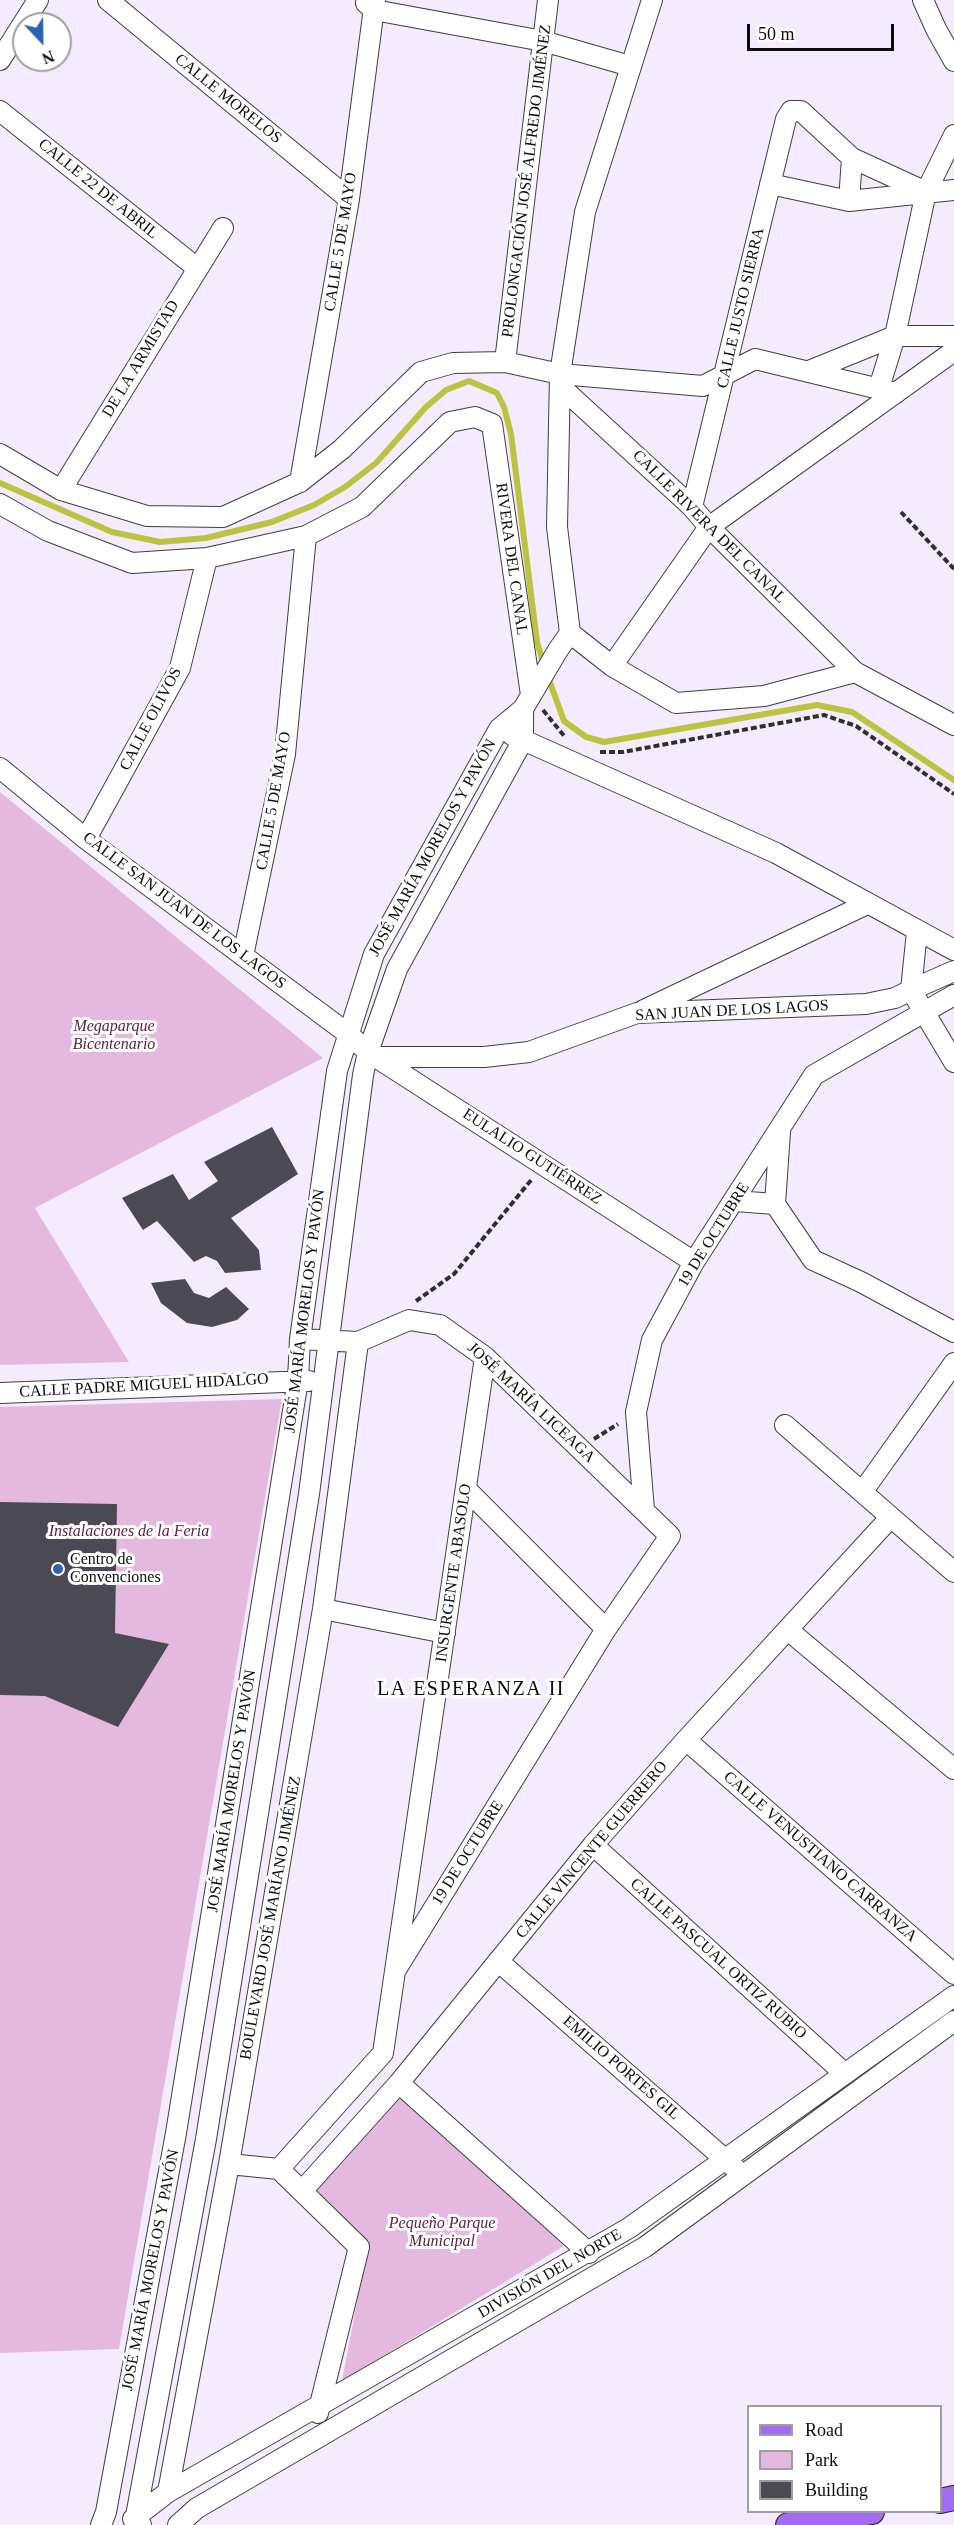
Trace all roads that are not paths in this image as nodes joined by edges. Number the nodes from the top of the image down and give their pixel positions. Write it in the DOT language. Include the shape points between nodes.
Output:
graph roads {
  1 [pos="38,0"];
  2 [pos="108,0"];
  3 [pos="548,0"];
  4 [pos="652,0"];
  5 [pos="923,0"];
  6 [pos="370,3"];
  7 [pos="543,41"];
  8 [pos="0,60"];
  9 [pos="954,61"];
  10 [pos="630,66"];
  11 [pos="0,111"];
  12 [pos="954,135"];
  13 [pos="852,158"];
  14 [pos="770,184"];
  15 [pos="954,190"];
  16 [pos="926,192"];
  17 [pos="349,199"];
  18 [pos="849,201"];
  19 [pos="223,228"];
  20 [pos="196,268"];
  21 [pos="895,336"];
  22 [pos="954,336"];
  23 [pos="954,351"];
  24 [pos="505,362"];
  25 [pos="809,370"];
  26 [pos="725,374"];
  27 [pos="560,380"];
  28 [pos="887,391"];
  29 [pos="0,454"];
  30 [pos="300,482"];
  31 [pos="61,490"];
  32 [pos="0,504"];
  33 [pos="692,507"];
  34 [pos="709,527"];
  35 [pos="306,536"];
  36 [pos="207,558"];
  37 [pos="570,633"];
  38 [pos="612,666"];
  39 [pos="855,672"];
  40 [pos="529,698"];
  41 [pos="954,725"];
  42 [pos="499,729"];
  43 [pos="523,740"];
  44 [pos="0,768"];
  45 [pos="86,839"];
  46 [pos="867,904"];
  47 [pos="917,931"];
  48 [pos="954,950"];
  49 [pos="243,956"];
  50 [pos="954,971"];
  51 [pos="911,990"];
  52 [pos="954,995"];
  53 [pos="637,1013"];
  54 [pos="914,1017"];
  55 [pos="347,1033"];
  56 [pos="372,1054"];
  57 [pos="954,1062"];
  58 [pos="780,1129"];
  59 [pos="735,1201"];
  60 [pos="775,1204"];
  61 [pos="694,1262"];
  62 [pos="954,1332"];
  63 [pos="300,1339"];
  64 [pos="330,1342"];
  65 [pos="358,1342"];
  66 [pos="485,1357"];
  67 [pos="954,1363"];
  68 [pos="298,1380"];
  69 [pos="323,1382"];
  70 [pos="0,1393"];
  71 [pos="785,1425"];
  72 [pos="466,1489"];
  73 [pos="863,1491"];
  74 [pos="644,1510"];
  75 [pos="890,1518"];
  76 [pos="670,1536"];
  77 [pos="954,1572"];
  78 [pos="323,1609"];
  79 [pos="606,1629"];
  80 [pos="788,1630"];
  81 [pos="445,1633"];
  82 [pos="686,1740"];
  83 [pos="954,1769"];
  84 [pos="593,1845"];
  85 [pos="498,1961"];
  86 [pos="397,1968"];
  87 [pos="954,1974"];
  88 [pos="954,1996"];
  89 [pos="954,2021"];
  90 [pos="844,2073"];
  91 [pos="399,2083"];
  92 [pos="726,2160"];
  93 [pos="229,2164"];
  94 [pos="279,2169"];
  95 [pos="744,2175"];
  96 [pos="302,2191"];
  97 [pos="589,2253"];
  98 [pos="318,2406"];
  99 [pos="317,2438"];
  100 [pos="168,2492"];
  101 [pos="860,2513"];
  102 [pos="135,2522"];
  103 [pos="101,2525"];
  104 [pos="178,2525"];
  105 [pos="788,2525"];
  1 -- 8 [label="street"];
  2 -- 17 [label="street, CALLE MORELOS"];
  3 -- 7 [label="street, PROLONGACIÓN JOSÉ ALFREDO JIMÉNEZ"];
  4 -- 10 [label="street"];
  5 -- 9 [label="street"];
  6 -- 7 [label="street"];
  6 -- 17 [label="street, CALLE 5 DE MAYO"];
  7 -- 10 [label="street"];
  7 -- 24 [label="street, PROLONGACIÓN JOSÉ ALFREDO JIMÉNEZ"];
  10 -- 27 [label="street" via="585,212"];
  11 -- 20 [label="street, CALLE 22 DE ABRIL"];
  12 -- 16 [label="street"];
  13 -- 14 [label="street, CALLE JUSTO SIERRA" via="801,111 790,111"];
  13 -- 16 [label="street"];
  13 -- 18 [label="street"];
  14 -- 18 [label="street"];
  14 -- 26 [label="street, CALLE JUSTO SIERRA"];
  15 -- 16 [label="street"];
  16 -- 18 [label="street"];
  16 -- 21 [label="street"];
  17 -- 30 [label="street, CALLE 5 DE MAYO"];
  19 -- 20 [label="street, DE LA ARMISTAD"];
  20 -- 31 [label="street, DE LA ARMISTAD"];
  21 -- 22 [label="street"];
  21 -- 25 [label="street"];
  21 -- 28 [label="street"];
  23 -- 28 [label="street"];
  24 -- 27 [label="street"];
  24 -- 30 [label="street" via="453,363 422,372 342,449"];
  25 -- 26 [label="street" via="755,359"];
  25 -- 28 [label="street"];
  26 -- 27 [label="street" via="704,386"];
  26 -- 33 [label="street, CALLE JUSTO SIERRA"];
  27 -- 33 [label="street, CALLE RIVERA DEL CANAL"];
  27 -- 37 [label="street" via="557,527"];
  28 -- 34 [label="street"];
  29 -- 31 [label="street"];
  30 -- 31 [label="street" via="223,518 147,516"];
  32 -- 36 [label="street" via="48,531 132,562"];
  33 -- 34 [label="street, CALLE RIVERA DEL CANAL"];
  34 -- 38 [label="street"];
  34 -- 39 [label="street, CALLE RIVERA DEL CANAL"];
  35 -- 36 [label="street"];
  35 -- 40 [label="street, RIVERA DEL CANAL" via="362,507 450,422 475,417 492,424"];
  35 -- 49 [label="street, CALLE 5 DE MAYO" via="285,754"];
  36 -- 45 [label="street, CALLE OLIVOS" via="180,668"];
  37 -- 38 [label="street"];
  37 -- 40 [label="street"];
  38 -- 39 [label="street" via="676,703 764,696"];
  39 -- 41 [label="street, CALLE RIVERA DEL CANAL"];
  40 -- 42 [label="street, JOSÉ MARÍA MORELOS Y PAVÓN"];
  40 -- 43 [label="street, JOSÉ MARÍA MORELOS Y PAVÓN"];
  42 -- 43 [label="street"];
  42 -- 55 [label="street, JOSÉ MARÍA MORELOS Y PAVÓN" via="374,954"];
  43 -- 46 [label="street" via="776,853"];
  43 -- 56 [label="street, JOSÉ MARÍA MORELOS Y PAVÓN" via="397,969"];
  44 -- 45 [label="street, CALLE SAN JUAN DE LOS LAGOS"];
  45 -- 49 [label="street, CALLE SAN JUAN DE LOS LAGOS"];
  46 -- 47 [label="street"];
  46 -- 53 [label="street"];
  47 -- 48 [label="street"];
  47 -- 51 [label="street"];
  49 -- 55 [label="street, CALLE SAN JUAN DE LOS LAGOS"];
  50 -- 51 [label="street, SAN JUAN DE LOS LAGOS"];
  51 -- 53 [label="street, SAN JUAN DE LOS LAGOS" via="866,1004"];
  51 -- 54 [label="street"];
  52 -- 54 [label="street, 19 DE OCTUBRE"];
  53 -- 56 [label="street, SAN JUAN DE LOS LAGOS" via="529,1052 484,1057"];
  54 -- 57 [label="street"];
  54 -- 58 [label="street, 19 DE OCTUBRE" via="814,1075"];
  55 -- 56 [label="street, CALLE SAN JUAN DE LOS LAGOS"];
  55 -- 63 [label="street, JOSÉ MARÍA MORELOS Y PAVÓN" via="337,1071"];
  56 -- 61 [label="street, EULALIO GUTIÉRREZ"];
  56 -- 64 [label="street, JOSÉ MARÍA MORELOS Y PAVÓN" via="363,1075"];
  58 -- 59 [label="street, 19 DE OCTUBRE"];
  58 -- 60 [label="street"];
  59 -- 60 [label="street"];
  59 -- 61 [label="street, 19 DE OCTUBRE"];
  60 -- 62 [label="street" via="813,1260"];
  61 -- 74 [label="street, 19 DE OCTUBRE" via="652,1340 636,1412"];
  63 -- 64 [label="street, JOSÉ MARÍA LICEAGA"];
  63 -- 68 [label="street, JOSÉ MARÍA MORELOS Y PAVÓN"];
  64 -- 65 [label="street, JOSÉ MARÍA LICEAGA"];
  64 -- 69 [label="street, JOSÉ MARÍA MORELOS Y PAVÓN"];
  65 -- 66 [label="street, JOSÉ MARÍA LICEAGA" via="409,1320 440,1325"];
  65 -- 78 [label="street, BOULEVARD JOSÉ MARÍANO JIMÉNEZ"];
  66 -- 72 [label="street, INSURGENTE ABASOLO"];
  66 -- 74 [label="street, JOSÉ MARÍA LICEAGA"];
  67 -- 73 [label="street"];
  68 -- 69 [label="street, CALLE PADRE MIGUEL HIDALGO"];
  68 -- 70 [label="street, CALLE PADRE MIGUEL HIDALGO"];
  68 -- 103 [label="street, JOSÉ MARÍA MORELOS Y PAVÓN" via="176,2133"];
  69 -- 102 [label="street, JOSÉ MARÍA MORELOS Y PAVÓN" via="308,1506 206,2139"];
  71 -- 73 [label="street"];
  72 -- 79 [label="street"];
  72 -- 81 [label="street, INSURGENTE ABASOLO"];
  73 -- 75 [label="street"];
  74 -- 76 [label="street, JOSÉ MARÍA LICEAGA"];
  75 -- 77 [label="street"];
  75 -- 80 [label="street, CALLE VINCENTE GUERRERO"];
  76 -- 79 [label="street, 19 DE OCTUBRE"];
  78 -- 81 [label="street"];
  78 -- 93 [label="street, BOULEVARD JOSÉ MARÍANO JIMÉNEZ"];
  79 -- 86 [label="street, 19 DE OCTUBRE"];
  80 -- 82 [label="street, CALLE VINCENTE GUERRERO"];
  80 -- 83 [label="street"];
  81 -- 86 [label="street, INSURGENTE ABASOLO"];
  82 -- 84 [label="street, CALLE VINCENTE GUERRERO"];
  82 -- 87 [label="street, CALLE VENUSTIANO CARRANZA"];
  84 -- 85 [label="street, CALLE VINCENTE GUERRERO"];
  84 -- 90 [label="street, CALLE PASCUAL ORTIZ RUBIO"];
  85 -- 91 [label="street, CALLE VINCENTE GUERRERO"];
  85 -- 92 [label="street, EMILIO PORTES GIL"];
  86 -- 94 [label="street, 19 DE OCTUBRE" via="383,2053"];
  88 -- 90 [label="street, DIVISIÓN DEL NORTE"];
  89 -- 95 [label="street, DIVISIÓN DEL NORTE"];
  90 -- 92 [label="street, DIVISIÓN DEL NORTE"];
  91 -- 96 [label="street, CALLE VINCENTE GUERRERO"];
  91 -- 97 [label="street"];
  92 -- 95 [label="street, EMILIO PORTES GIL"];
  92 -- 97 [label="street, DIVISIÓN DEL NORTE"];
  93 -- 94 [label="street"];
  93 -- 100 [label="street, BOULEVARD JOSÉ MARÍANO JIMÉNEZ"];
  94 -- 96 [label="street"];
  95 -- 99 [label="street, DIVISIÓN DEL NORTE" via="645,2247"];
  96 -- 98 [label="street" via="359,2247"];
  97 -- 98 [label="street, DIVISIÓN DEL NORTE"];
  98 -- 99 [label="street"];
  98 -- 100 [label="street, DIVISIÓN DEL NORTE"];
  99 -- 104 [label="street, DIVISIÓN DEL NORTE" via="197,2508"];
  100 -- 102 [label="street, DIVISIÓN DEL NORTE"];
  101 -- 105 [label="main road"];
}
